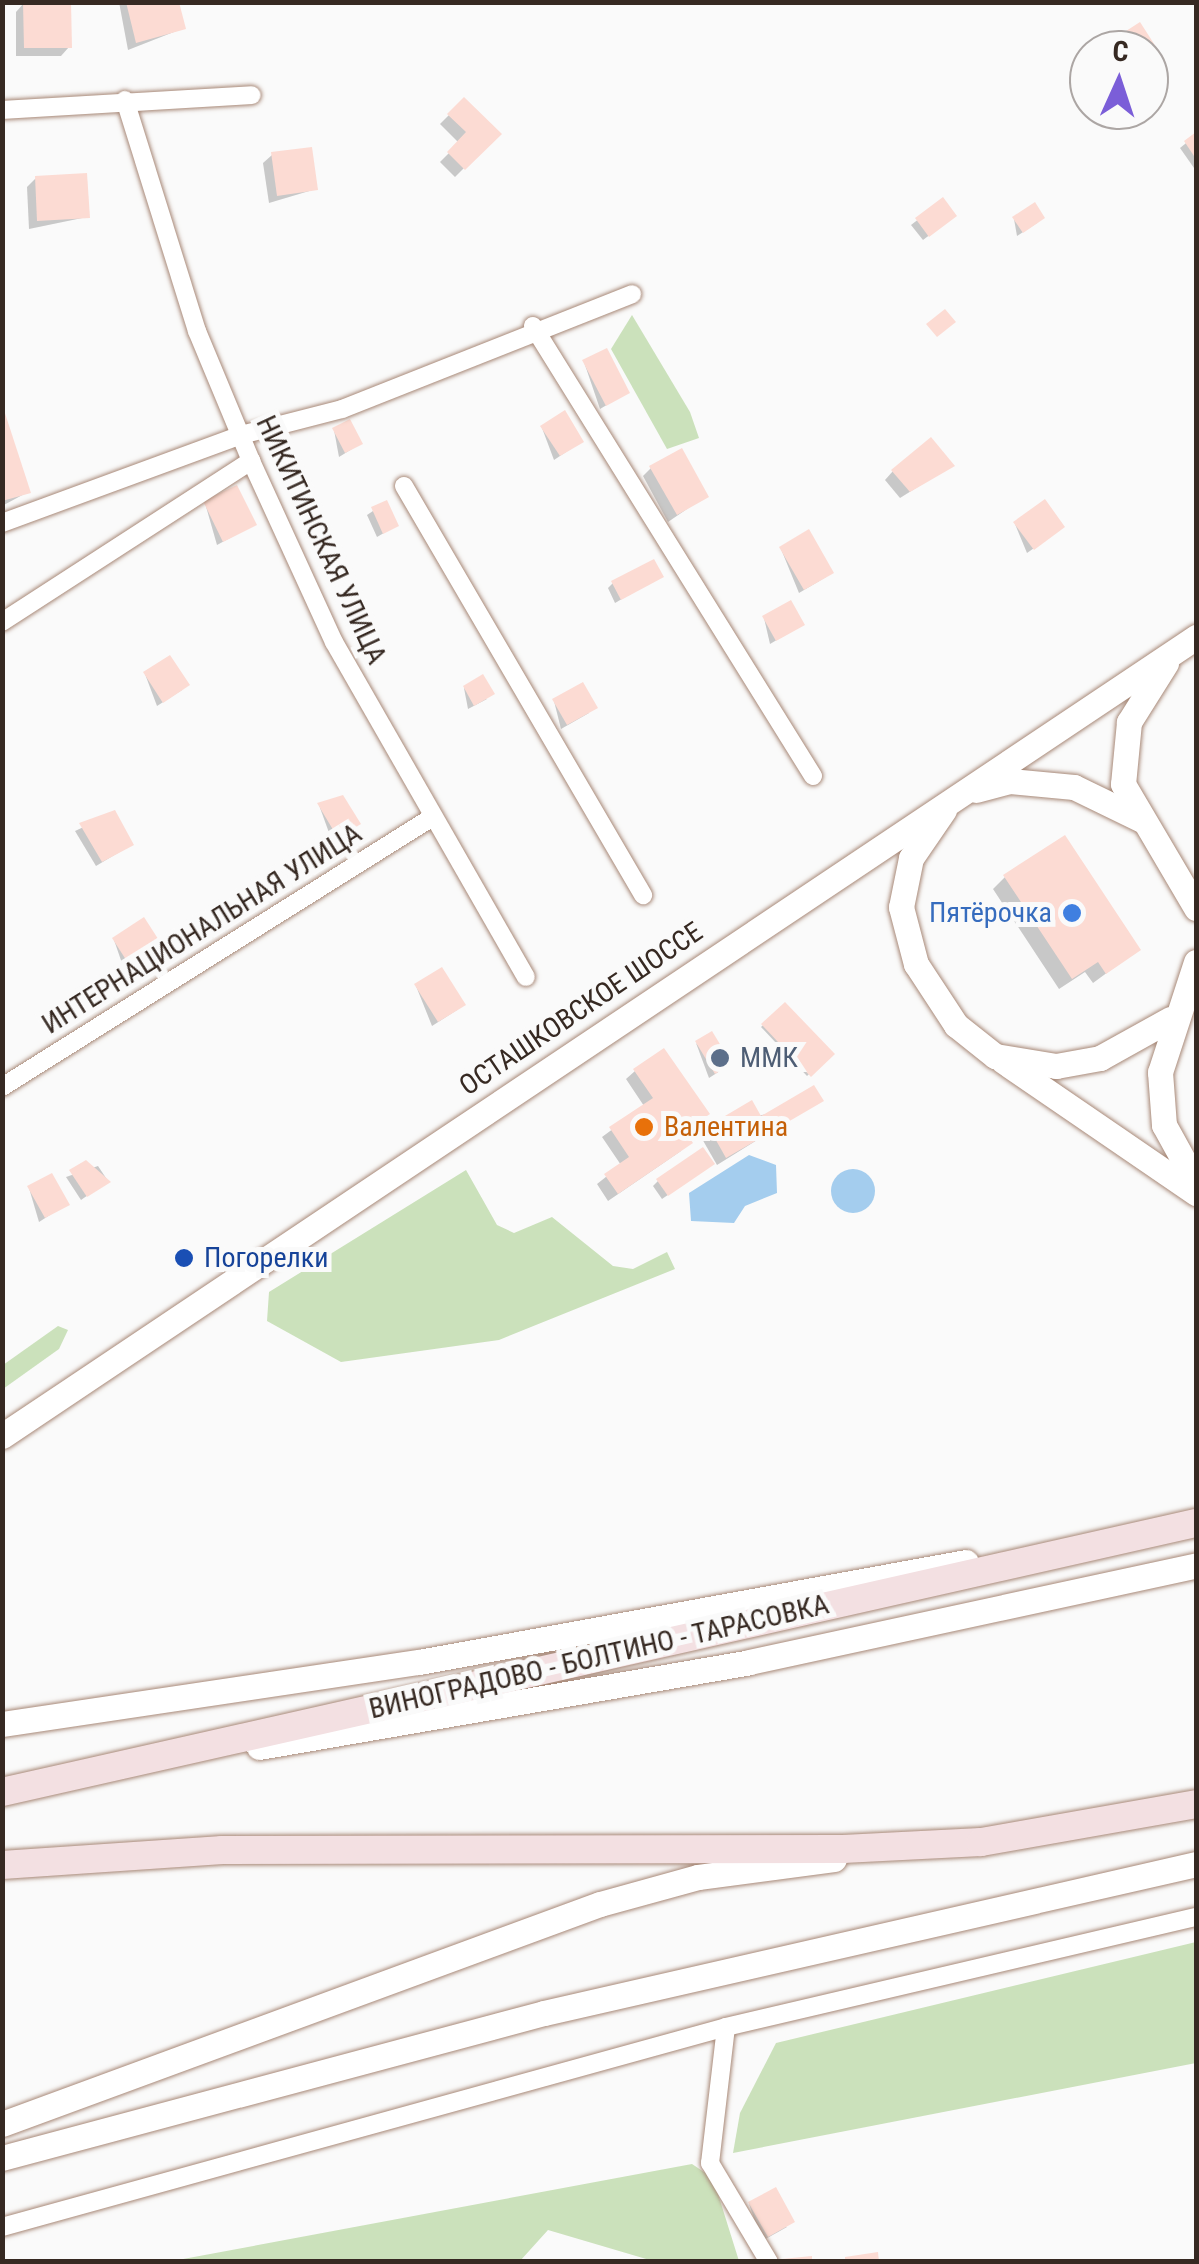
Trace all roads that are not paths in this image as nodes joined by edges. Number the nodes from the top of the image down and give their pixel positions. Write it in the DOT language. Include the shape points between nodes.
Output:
graph roads {
  1 [pos="252,95"];
  2 [pos="125,100"];
  3 [pos="2,110"];
  4 [pos="632,294"];
  5 [pos="533,326"];
  6 [pos="241,435"];
  7 [pos="250,461"];
  8 [pos="404,486"];
  9 [pos="2,523"];
  10 [pos="2,622"];
  11 [pos="1196,637"];
  12 [pos="1172,655"];
  13 [pos="813,776"];
  14 [pos="954,796"];
  15 [pos="431,818"];
  16 [pos="1142,820"];
  17 [pos="643,895"];
  18 [pos="1196,908"];
  19 [pos="1196,962"];
  20 [pos="526,977"];
  21 [pos="1170,1020"];
  22 [pos="995,1056"];
  23 [pos="2,1087"];
  24 [pos="1196,1182"];
  25 [pos="1196,1192"];
  26 [pos="2,1436"];
  27 [pos="1196,1521"];
  28 [pos="1196,1565"];
  29 [pos="2,1724"];
  30 [pos="13,1790"];
  31 [pos="1196,1804"];
  32 [pos="981,1842"];
  33 [pos="1196,1864"];
  34 [pos="2,1865"];
  35 [pos="1196,1917"];
  36 [pos="726,2027"];
  37 [pos="2,2124"];
  38 [pos="2,2158"];
  39 [pos="2,2226"];
  40 [pos="769,2262"];
  1 -- 2 [label="street"];
  2 -- 3 [label="street"];
  2 -- 6 [label="street, НИКИТИНСКАЯ УЛИЦА" via="197,331"];
  4 -- 5 [label="street"];
  5 -- 6 [label="street" via="342,408"];
  5 -- 13 [label="street"];
  6 -- 7 [label="street, НИКИТИНСКАЯ УЛИЦА"];
  6 -- 9 [label="street"];
  7 -- 10 [label="street"];
  7 -- 15 [label="street, НИКИТИНСКАЯ УЛИЦА"];
  8 -- 17 [label="street"];
  11 -- 12 [label="main road, ОСТАШКОВСКОЕ ШОССЕ"];
  12 -- 14 [label="main road, ОСТАШКОВСКОЕ ШОССЕ"];
  12 -- 16 [label="main road" via="1121,748 1123,784"];
  14 -- 16 [label="main road" via="1010,781 1074,787"];
  14 -- 22 [label="main road" via="911,858 901,906 916,964 956,1025"];
  14 -- 26 [label="main road, ОСТАШКОВСКОЕ ШОССЕ"];
  15 -- 20 [label="street, НИКИТИНСКАЯ УЛИЦА"];
  15 -- 23 [label="street, ИНТЕРНАЦИОНАЛЬНАЯ УЛИЦА"];
  16 -- 18 [label="main road"];
  19 -- 21 [label="main road"];
  21 -- 22 [label="main road" via="1100,1058 1056,1066"];
  21 -- 24 [label="main road" via="1160,1072 1164,1125"];
  22 -- 25 [label="main road"];
  27 -- 29 [label="main road" via="438,1658"];
  27 -- 30 [label="main road, ВИНОГРАДОВО - БОЛТИНО - ТАРАСОВКА"];
  28 -- 30 [label="main road" via="749,1662"];
  31 -- 32 [label="main road"];
  32 -- 34 [label="main road" via="222,1850"];
  32 -- 37 [label="main road" via="698,1877 600,1904"];
  33 -- 38 [label="main road" via="544,2013"];
  35 -- 36 [label="street"];
  36 -- 39 [label="street"];
  36 -- 40 [label="street" via="710,2163"];
}
